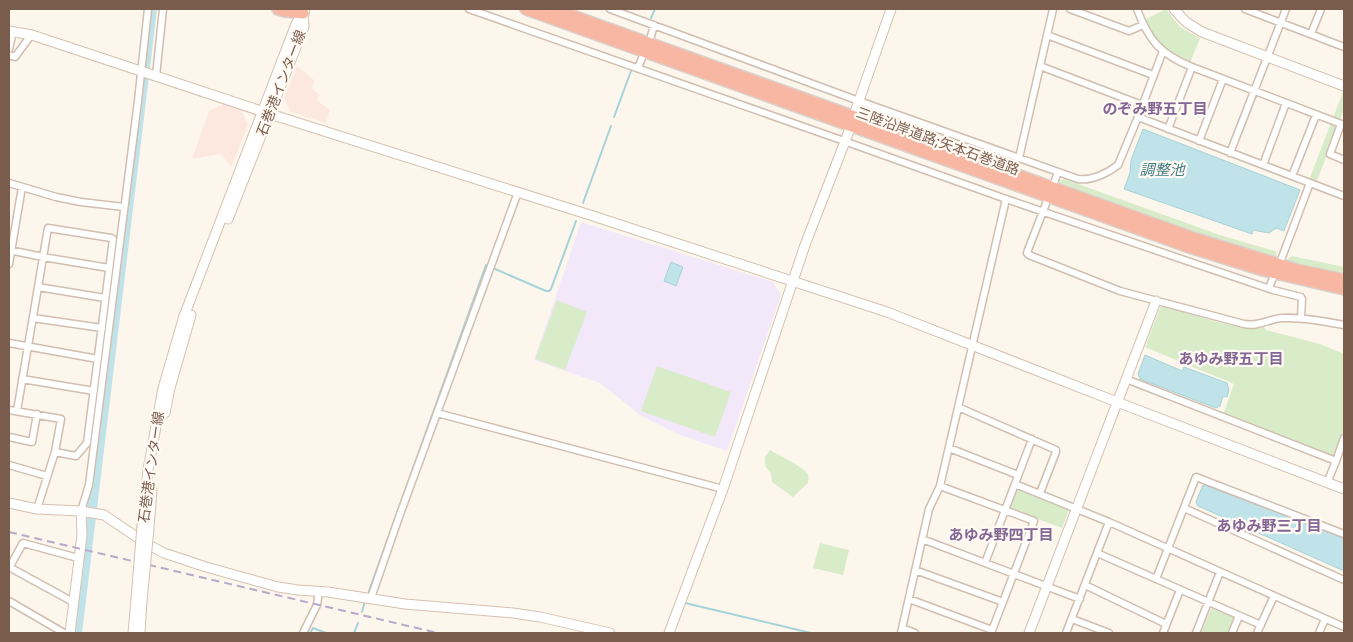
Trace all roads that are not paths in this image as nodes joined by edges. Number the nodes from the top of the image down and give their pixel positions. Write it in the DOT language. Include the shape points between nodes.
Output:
graph roads {
  1 [pos="148,9"];
  2 [pos="163,9"];
  3 [pos="278,9"];
  4 [pos="469,9"];
  5 [pos="526,9"];
  6 [pos="553,9"];
  7 [pos="610,9"];
  8 [pos="891,9"];
  9 [pos="1053,9"];
  10 [pos="1070,9"];
  11 [pos="1137,9"];
  12 [pos="1174,9"];
  13 [pos="1248,9"];
  14 [pos="1286,9"];
  15 [pos="1321,9"];
  16 [pos="302,10"];
  17 [pos="1280,22"];
  18 [pos="654,25"];
  19 [pos="1143,26"];
  20 [pos="11,31"];
  21 [pos="1311,34"];
  22 [pos="1047,35"];
  23 [pos="650,36"];
  24 [pos="29,38"];
  25 [pos="1344,45"];
  26 [pos="9,49"];
  27 [pos="1163,51"];
  28 [pos="9,55"];
  29 [pos="1267,57"];
  30 [pos="642,58"];
  31 [pos="1040,66"];
  32 [pos="1192,67"];
  33 [pos="638,68"];
  34 [pos="142,70"];
  35 [pos="156,75"];
  36 [pos="1153,75"];
  37 [pos="1223,79"];
  38 [pos="1344,86"];
  39 [pos="1254,91"];
  40 [pos="859,101"];
  41 [pos="1286,103"];
  42 [pos="1142,105"];
  43 [pos="266,112"];
  44 [pos="855,112"];
  45 [pos="1316,114"];
  46 [pos="1138,117"];
  47 [pos="1342,124"];
  48 [pos="1168,129"];
  49 [pos="848,131"];
  50 [pos="844,140"];
  51 [pos="1199,140"];
  52 [pos="1230,153"];
  53 [pos="1019,158"];
  54 [pos="1344,160"];
  55 [pos="1262,165"];
  56 [pos="1058,172"];
  57 [pos="1292,176"];
  58 [pos="1054,182"];
  59 [pos="9,183"];
  60 [pos="1310,183"];
  61 [pos="22,187"];
  62 [pos="518,192"];
  63 [pos="1344,196"];
  64 [pos="1006,199"];
  65 [pos="1047,201"];
  66 [pos="124,207"];
  67 [pos="1043,212"];
  68 [pos="10,250"];
  69 [pos="43,257"];
  70 [pos="1281,260"];
  71 [pos="9,264"];
  72 [pos="110,268"];
  73 [pos="1273,278"];
  74 [pos="1344,280"];
  75 [pos="793,281"];
  76 [pos="38,287"];
  77 [pos="1269,288"];
  78 [pos="1344,290"];
  79 [pos="105,298"];
  80 [pos="1156,301"];
  81 [pos="33,318"];
  82 [pos="1301,318"];
  83 [pos="1344,325"];
  84 [pos="102,328"];
  85 [pos="9,343"];
  86 [pos="972,345"];
  87 [pos="28,347"];
  88 [pos="98,359"];
  89 [pos="22,379"];
  90 [pos="1126,379"];
  91 [pos="94,391"];
  92 [pos="1117,402"];
  93 [pos="958,407"];
  94 [pos="9,410"];
  95 [pos="17,411"];
  96 [pos="36,414"];
  97 [pos="437,414"];
  98 [pos="9,437"];
  99 [pos="1344,438"];
  100 [pos="1032,439"];
  101 [pos="948,448"];
  102 [pos="55,452"];
  103 [pos="1336,461"];
  104 [pos="9,465"];
  105 [pos="1018,475"];
  106 [pos="48,476"];
  107 [pos="1327,482"];
  108 [pos="1015,484"];
  109 [pos="940,486"];
  110 [pos="722,489"];
  111 [pos="1344,489"];
  112 [pos="1040,494"];
  113 [pos="9,503"];
  114 [pos="1077,508"];
  115 [pos="1184,508"];
  116 [pos="37,509"];
  117 [pos="1006,509"];
  118 [pos="83,512"];
  119 [pos="1109,522"];
  120 [pos="1344,534"];
  121 [pos="922,539"];
  122 [pos="1168,549"];
  123 [pos="1097,553"];
  124 [pos="78,558"];
  125 [pos="985,563"];
  126 [pos="9,568"];
  127 [pos="915,570"];
  128 [pos="1220,572"];
  129 [pos="1013,574"];
  130 [pos="1156,579"];
  131 [pos="1344,580"];
  132 [pos="1085,585"];
  133 [pos="1047,586"];
  134 [pos="1180,590"];
  135 [pos="319,592"];
  136 [pos="1274,596"];
  137 [pos="371,598"];
  138 [pos="909,598"];
  139 [pos="1080,599"];
  140 [pos="139,600"];
  141 [pos="9,601"];
  142 [pos="73,602"];
  143 [pos="1003,602"];
  144 [pos="1208,602"];
  145 [pos="1239,616"];
  146 [pos="1072,619"];
  147 [pos="1325,619"];
  148 [pos="1166,624"];
  149 [pos="1261,625"];
  150 [pos="1344,627"];
  151 [pos="901,631"];
  152 [pos="991,632"];
  153 [pos="64,633"];
  154 [pos="70,633"];
  155 [pos="133,633"];
  156 [pos="140,633"];
  157 [pos="303,633"];
  158 [pos="610,633"];
  159 [pos="669,633"];
  160 [pos="915,633"];
  161 [pos="1029,633"];
  162 [pos="1066,633"];
  163 [pos="1109,633"];
  164 [pos="1163,633"];
  165 [pos="1196,633"];
  166 [pos="1232,633"];
  167 [pos="1258,633"];
  168 [pos="1319,633"];
  1 -- 34 [label="street"];
  2 -- 35 [label="street"];
  3 -- 16 [label="highway"];
  4 -- 33 [label="street"];
  5 -- 78 [label="highway, 三陸沿岸道路;矢本石巻道路" via="1189,246 1263,270"];
  6 -- 74 [label="highway, 三陸沿岸道路;矢本石巻道路" via="1193,238 1298,270"];
  7 -- 18 [label="street"];
  8 -- 40 [label="street"];
  9 -- 22 [label="street"];
  10 -- 19 [label="street" via="1129,31"];
  11 -- 19 [label="street"];
  12 -- 29 [label="street" via="1192,26"];
  13 -- 17 [label="street"];
  14 -- 17 [label="street"];
  15 -- 21 [label="street"];
  16 -- 43 [label="street, 石巻港インター線" via="304,27"];
  17 -- 21 [label="street"];
  17 -- 29 [label="street"];
  18 -- 23 [label="street"];
  18 -- 40 [label="street"];
  19 -- 27 [label="street"];
  20 -- 26 [label="street"];
  20 -- 34 [label="street"];
  21 -- 25 [label="street"];
  22 -- 31 [label="street"];
  22 -- 36 [label="street"];
  24 -- 28 [label="street" via="15,57"];
  27 -- 32 [label="street"];
  27 -- 36 [label="street"];
  29 -- 38 [label="street"];
  29 -- 39 [label="street"];
  30 -- 33 [label="street"];
  31 -- 42 [label="street"];
  31 -- 53 [label="street"];
  32 -- 37 [label="street"];
  32 -- 48 [label="street"];
  33 -- 50 [label="street"];
  34 -- 35 [label="street"];
  34 -- 66 [label="street"];
  35 -- 43 [label="street"];
  36 -- 42 [label="street"];
  37 -- 39 [label="street"];
  37 -- 51 [label="street"];
  39 -- 41 [label="street"];
  39 -- 52 [label="street"];
  40 -- 44 [label="street"];
  40 -- 53 [label="street"];
  41 -- 45 [label="street"];
  41 -- 55 [label="street"];
  42 -- 46 [label="street"];
  43 -- 62 [label="street"];
  43 -- 140 [label="street, 石巻港インター線, bridge" via="184,316 166,379 148,470"];
  45 -- 47 [label="street"];
  45 -- 57 [label="street"];
  46 -- 48 [label="street"];
  46 -- 56 [label="street" via="1120,161 1112,169 1087,180"];
  47 -- 54 [label="street" via="1330,154"];
  48 -- 51 [label="street"];
  49 -- 50 [label="street"];
  50 -- 64 [label="street"];
  50 -- 75 [label="street"];
  51 -- 52 [label="street"];
  52 -- 55 [label="street"];
  53 -- 56 [label="street"];
  55 -- 57 [label="street"];
  56 -- 58 [label="street"];
  57 -- 60 [label="street"];
  59 -- 61 [label="street"];
  60 -- 63 [label="street"];
  60 -- 70 [label="street"];
  61 -- 66 [label="street" via="56,197"];
  61 -- 68 [label="street"];
  62 -- 75 [label="street"];
  62 -- 97 [label="street"];
  64 -- 67 [label="street"];
  64 -- 86 [label="street"];
  65 -- 67 [label="street"];
  66 -- 118 [label="street"];
  67 -- 77 [label="street"];
  67 -- 80 [label="street" via="1027,253 1029,255 1120,291"];
  68 -- 69 [label="street"];
  68 -- 71 [label="street"];
  69 -- 72 [label="street"];
  69 -- 72 [label="street" via="48,228 111,238"];
  69 -- 76 [label="street"];
  72 -- 79 [label="street"];
  73 -- 77 [label="street"];
  75 -- 86 [label="street"];
  75 -- 110 [label="street"];
  76 -- 79 [label="street"];
  76 -- 81 [label="street"];
  77 -- 82 [label="street" via="1302,299"];
  79 -- 84 [label="street"];
  80 -- 82 [label="street" via="1248,325 1280,318"];
  80 -- 90 [label="street"];
  81 -- 84 [label="street"];
  81 -- 87 [label="street"];
  82 -- 83 [label="street"];
  84 -- 88 [label="street"];
  85 -- 87 [label="street"];
  86 -- 92 [label="street"];
  86 -- 93 [label="street"];
  87 -- 88 [label="street"];
  87 -- 89 [label="street"];
  88 -- 91 [label="street"];
  89 -- 91 [label="street"];
  89 -- 95 [label="street"];
  90 -- 92 [label="street"];
  90 -- 103 [label="street"];
  91 -- 102 [label="street" via="88,443 76,456"];
  92 -- 107 [label="street"];
  92 -- 114 [label="street"];
  93 -- 100 [label="street"];
  93 -- 101 [label="street"];
  94 -- 95 [label="street"];
  95 -- 96 [label="street"];
  96 -- 98 [label="street" via="32,442"];
  96 -- 102 [label="street" via="61,419"];
  97 -- 110 [label="street"];
  97 -- 137 [label="street"];
  99 -- 103 [label="street"];
  100 -- 105 [label="street"];
  100 -- 112 [label="street" via="1056,450"];
  101 -- 105 [label="street"];
  101 -- 109 [label="street"];
  102 -- 106 [label="street"];
  103 -- 107 [label="street"];
  104 -- 106 [label="street"];
  105 -- 108 [label="street"];
  106 -- 116 [label="street"];
  107 -- 111 [label="street"];
  108 -- 112 [label="street"];
  108 -- 117 [label="street"];
  109 -- 117 [label="street"];
  109 -- 121 [label="street" via="929,508"];
  110 -- 159 [label="street"];
  112 -- 114 [label="street"];
  113 -- 116 [label="street"];
  114 -- 119 [label="street"];
  114 -- 133 [label="street"];
  115 -- 120 [label="street" via="1196,478"];
  115 -- 122 [label="street"];
  115 -- 131 [label="street"];
  116 -- 118 [label="street"];
  117 -- 125 [label="street"];
  117 -- 129 [label="street" via="1034,521"];
  118 -- 124 [label="street"];
  118 -- 135 [label="street" via="104,515 147,544 179,558 278,587"];
  119 -- 122 [label="street"];
  119 -- 123 [label="street"];
  121 -- 125 [label="street"];
  121 -- 127 [label="street"];
  122 -- 128 [label="street"];
  122 -- 130 [label="street"];
  123 -- 130 [label="street"];
  123 -- 132 [label="street"];
  124 -- 126 [label="street" via="23,543"];
  124 -- 142 [label="street"];
  125 -- 129 [label="street"];
  126 -- 142 [label="street"];
  127 -- 138 [label="street"];
  127 -- 143 [label="street"];
  128 -- 136 [label="street"];
  128 -- 144 [label="street"];
  129 -- 133 [label="street"];
  129 -- 143 [label="street"];
  130 -- 134 [label="street"];
  132 -- 139 [label="street"];
  132 -- 148 [label="street"];
  133 -- 139 [label="street"];
  133 -- 161 [label="street"];
  134 -- 144 [label="street"];
  134 -- 148 [label="street"];
  135 -- 137 [label="street"];
  135 -- 157 [label="street" via="317,605"];
  136 -- 147 [label="street"];
  136 -- 149 [label="street"];
  137 -- 158 [label="street" via="513,613"];
  138 -- 151 [label="street"];
  138 -- 152 [label="street"];
  139 -- 146 [label="street"];
  140 -- 155 [label="street, 石巻港インター線"];
  140 -- 156 [label="street, 石巻港インター線"];
  141 -- 153 [label="street"];
  142 -- 154 [label="street"];
  143 -- 152 [label="street"];
  144 -- 145 [label="street"];
  144 -- 165 [label="street"];
  145 -- 149 [label="street"];
  145 -- 166 [label="street"];
  146 -- 162 [label="street"];
  146 -- 163 [label="street"];
  147 -- 150 [label="street"];
  147 -- 168 [label="street"];
  148 -- 164 [label="street"];
  149 -- 167 [label="street"];
  151 -- 160 [label="street"];
}
